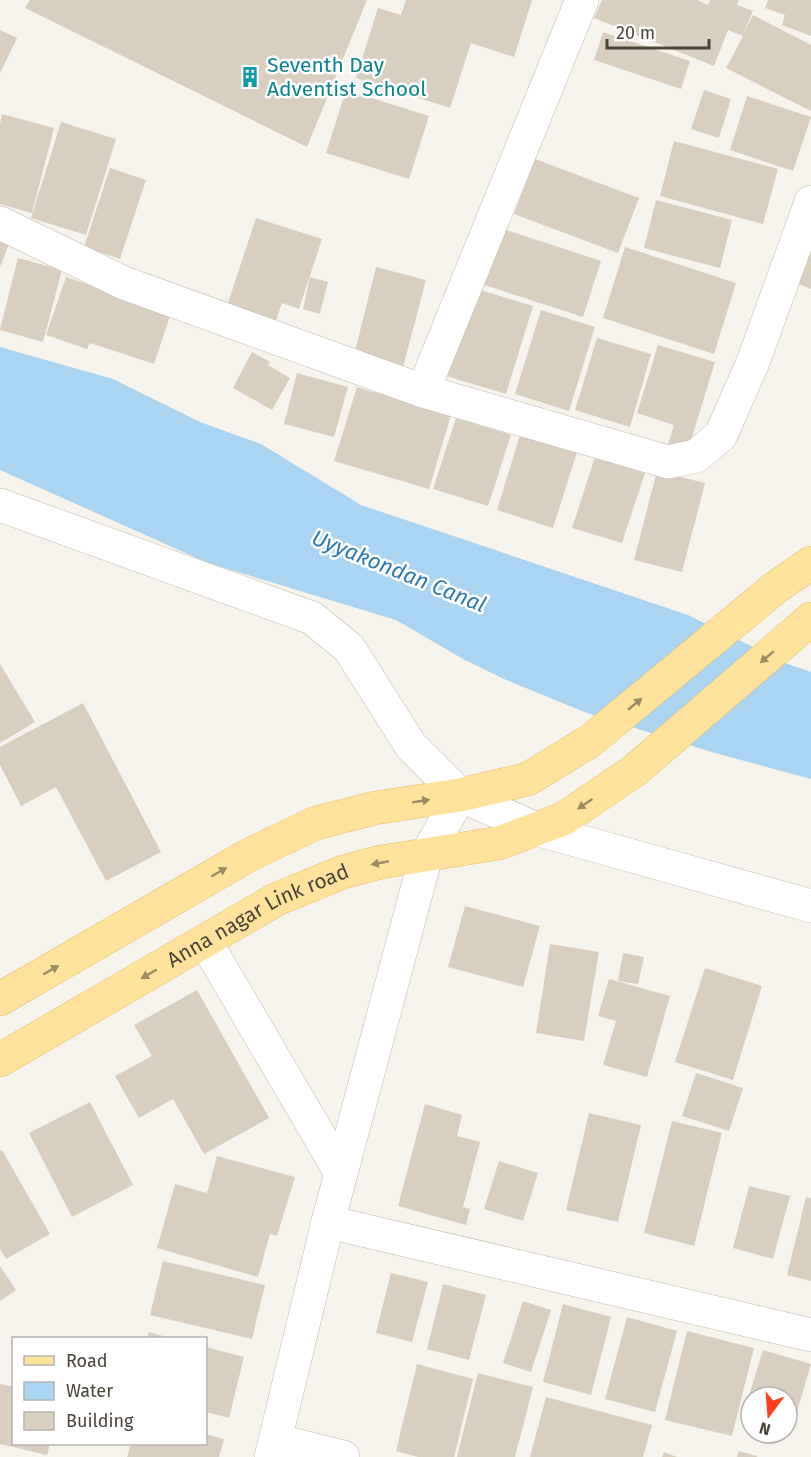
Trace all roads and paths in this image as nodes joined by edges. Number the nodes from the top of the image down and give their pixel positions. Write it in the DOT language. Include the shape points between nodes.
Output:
graph roads {
  1 [pos="582,0"];
  2 [pos="811,202"];
  3 [pos="0,223"];
  4 [pos="423,391"];
  5 [pos="0,505"];
  6 [pos="811,563"];
  7 [pos="811,619"];
  8 [pos="460,795"];
  9 [pos="536,829"];
  10 [pos="426,856"];
  11 [pos="811,906"];
  12 [pos="205,941"];
  13 [pos="0,999"];
  14 [pos="0,1060"];
  15 [pos="341,1173"];
  16 [pos="328,1222"];
  17 [pos="811,1335"];
  18 [pos="273,1449"];
  19 [pos="343,1457"];
  1 -- 4 [label="street"];
  2 -- 4 [label="street" via="753,362 721,435 696,456 668,462"];
  3 -- 4 [label="street" via="124,283"];
  5 -- 8 [label="street" via="312,618 349,648 411,746"];
  8 -- 6 [label="main road, one-way" via="528,779 590,741 775,588"];
  7 -- 9 [label="main road, Anna nagar Link road, one-way" via="634,771 563,819"];
  8 -- 9 [label="street"];
  8 -- 10 [label="street"];
  13 -- 8 [label="main road, one-way" via="249,855 316,823 375,808"];
  9 -- 10 [label="main road, Anna nagar Link road" via="499,843"];
  9 -- 11 [label="street"];
  10 -- 12 [label="main road, Anna nagar Link road, one-way" via="343,872 277,899"];
  10 -- 15 [label="street"];
  12 -- 14 [label="main road, Anna nagar Link road, one-way"];
  12 -- 15 [label="street"];
  15 -- 16 [label="street"];
  16 -- 17 [label="street"];
  16 -- 18 [label="street"];
  18 -- 19 [label="street"];
}
